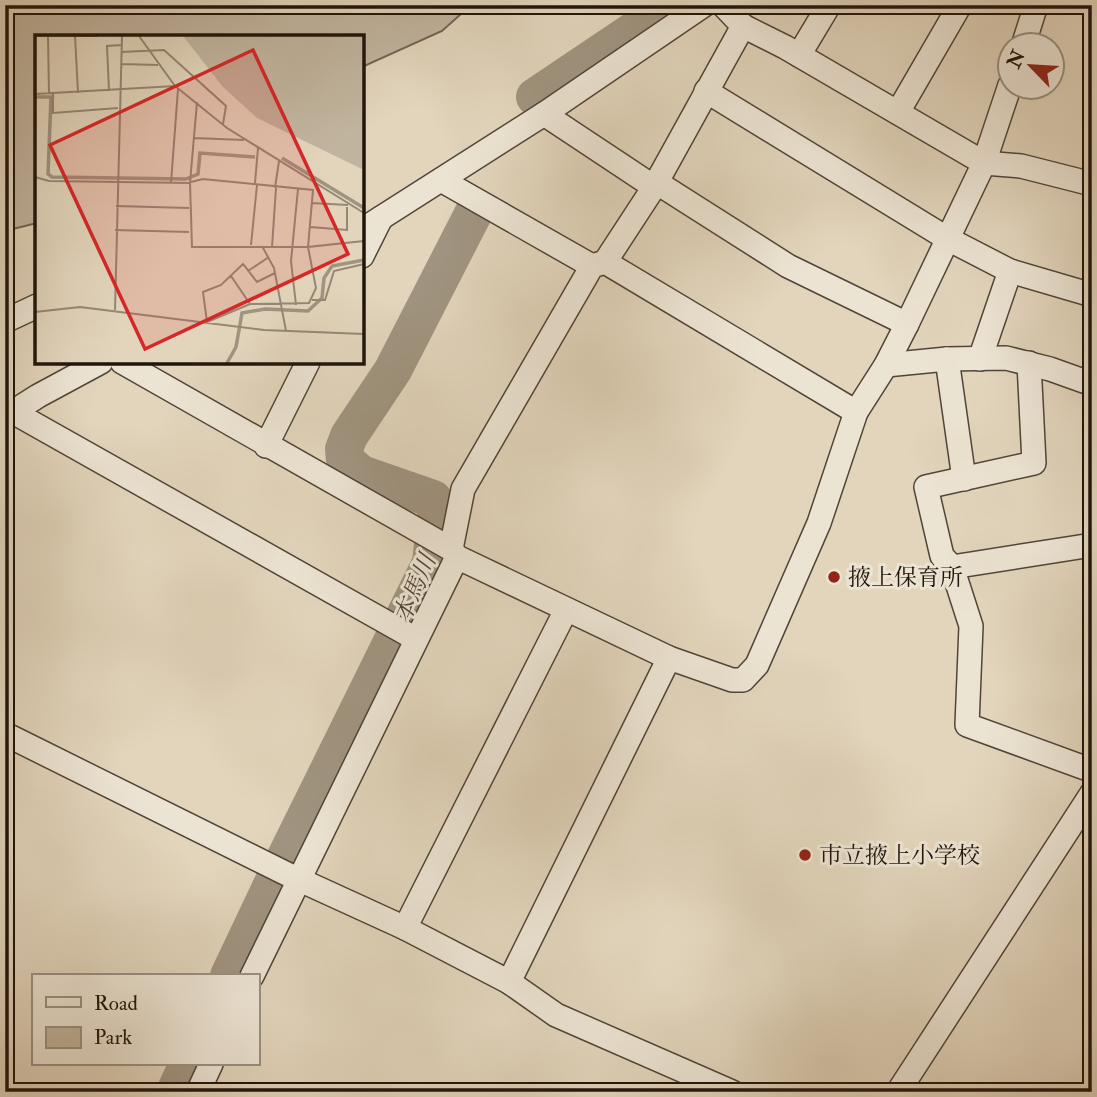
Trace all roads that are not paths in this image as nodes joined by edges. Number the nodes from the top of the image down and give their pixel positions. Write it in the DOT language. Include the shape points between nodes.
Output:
graph roads {
  1 [pos="704,5"];
  2 [pos="723,5"];
  3 [pos="829,5"];
  4 [pos="960,5"];
  5 [pos="1036,5"];
  6 [pos="743,26"];
  7 [pos="1027,32"];
  8 [pos="799,55"];
  9 [pos="706,91"];
  10 [pos="1004,102"];
  11 [pos="898,112"];
  12 [pos="544,114"];
  13 [pos="984,163"];
  14 [pos="441,180"];
  15 [pos="655,184"];
  16 [pos="1092,184"];
  17 [pos="372,224"];
  18 [pos="948,239"];
  19 [pos="364,250"];
  20 [pos="599,264"];
  21 [pos="1010,271"];
  22 [pos="1092,295"];
  23 [pos="35,307"];
  24 [pos="5,321"];
  25 [pos="907,324"];
  26 [pos="947,359"];
  27 [pos="980,359"];
  28 [pos="1029,363"];
  29 [pos="97,364"];
  30 [pos="125,364"];
  31 [pos="307,364"];
  32 [pos="886,365"];
  33 [pos="1092,384"];
  34 [pos="856,412"];
  35 [pos="9,415"];
  36 [pos="266,446"];
  37 [pos="964,479"];
  38 [pos="1092,545"];
  39 [pos="443,546"];
  40 [pos="952,567"];
  41 [pos="566,610"];
  42 [pos="402,632"];
  43 [pos="669,658"];
  44 [pos="5,734"];
  45 [pos="1092,768"];
  46 [pos="1092,793"];
  47 [pos="286,872"];
  48 [pos="405,928"];
  49 [pos="253,974"];
  50 [pos="509,982"];
  51 [pos="210,1066"];
  52 [pos="198,1092"];
  53 [pos="732,1092"];
  54 [pos="898,1092"];
  1 -- 12 [label="street"];
  2 -- 6 [label="street"];
  3 -- 8 [label="street"];
  4 -- 11 [label="street"];
  5 -- 7 [label="street"];
  6 -- 8 [label="street"];
  6 -- 9 [label="street"];
  8 -- 11 [label="street"];
  9 -- 15 [label="street"];
  9 -- 18 [label="street"];
  10 -- 13 [label="street"];
  11 -- 13 [label="street"];
  12 -- 14 [label="street"];
  12 -- 15 [label="street"];
  13 -- 16 [label="street" via="1021,166"];
  13 -- 18 [label="street"];
  14 -- 17 [label="street"];
  14 -- 20 [label="street"];
  15 -- 20 [label="street"];
  15 -- 25 [label="street" via="788,266"];
  17 -- 19 [label="street"];
  18 -- 21 [label="street"];
  18 -- 25 [label="street"];
  20 -- 34 [label="street"];
  20 -- 39 [label="street" via="463,489"];
  21 -- 22 [label="street"];
  21 -- 27 [label="street"];
  23 -- 24 [label="street"];
  25 -- 32 [label="street"];
  26 -- 27 [label="street"];
  26 -- 32 [label="street"];
  26 -- 37 [label="street"];
  27 -- 28 [label="street"];
  28 -- 33 [label="street"];
  28 -- 37 [label="street" via="1034,463"];
  29 -- 35 [label="street"];
  30 -- 36 [label="street"];
  31 -- 36 [label="street"];
  32 -- 34 [label="street"];
  34 -- 43 [label="street" via="819,523 757,665 743,680 732,680"];
  35 -- 42 [label="street"];
  36 -- 39 [label="street"];
  37 -- 40 [label="street" via="926,487 942,556"];
  38 -- 40 [label="street"];
  39 -- 41 [label="street"];
  39 -- 42 [label="street"];
  40 -- 45 [label="street" via="971,626 967,725"];
  41 -- 43 [label="street"];
  41 -- 48 [label="street"];
  42 -- 47 [label="street"];
  43 -- 50 [label="street"];
  44 -- 47 [label="street"];
  46 -- 54 [label="street"];
  47 -- 48 [label="street"];
  47 -- 49 [label="street"];
  48 -- 50 [label="street"];
  50 -- 53 [label="street" via="556,1015"];
  51 -- 52 [label="street"];
}
